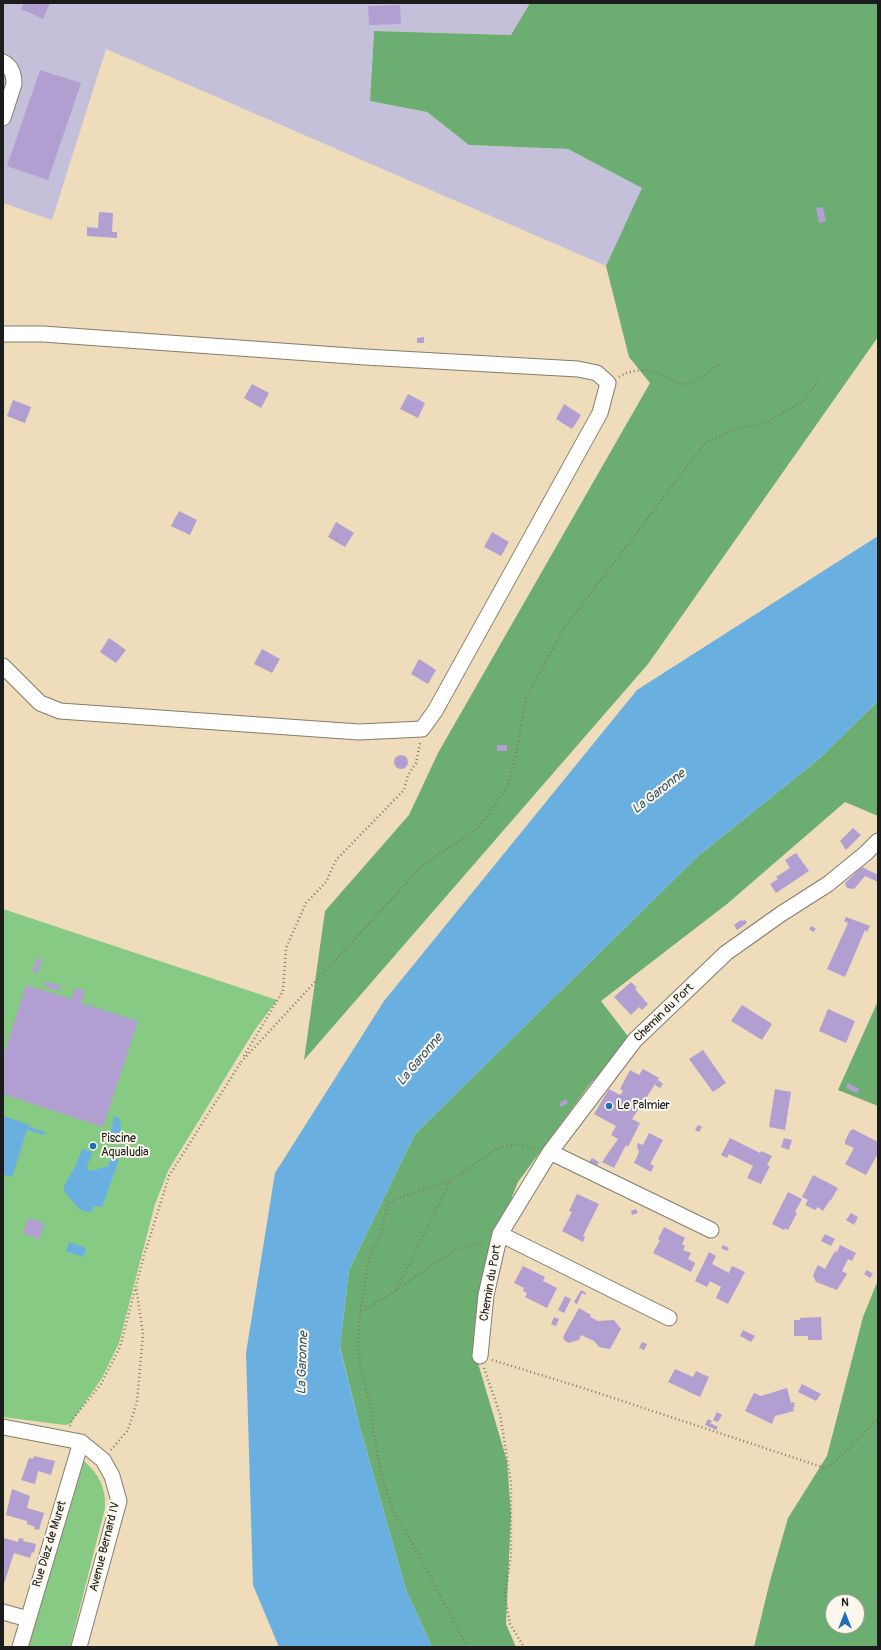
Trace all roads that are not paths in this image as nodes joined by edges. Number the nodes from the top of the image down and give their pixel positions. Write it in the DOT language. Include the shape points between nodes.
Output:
graph roads {
  1 [pos="3,62"];
  2 [pos="3,118"];
  3 [pos="3,334"];
  4 [pos="3,666"];
  5 [pos="878,841"];
  6 [pos="550,1152"];
  7 [pos="711,1230"];
  8 [pos="499,1241"];
  9 [pos="669,1318"];
  10 [pos="480,1356"];
  11 [pos="3,1427"];
  12 [pos="74,1440"];
  13 [pos="3,1612"];
  14 [pos="28,1619"];
  15 [pos="20,1647"];
  16 [pos="80,1647"];
  1 -- 2 [label="street" via="9,66 14,84"];
  3 -- 4 [label="street" via="43,334 578,369 597,373 608,383 600,413 435,712 422,729 359,732 60,711 40,703"];
  5 -- 6 [label="street, Chemin du Port" via="828,884 726,953 674,1002 635,1040"];
  6 -- 7 [label="street"];
  6 -- 8 [label="street, Chemin du Port"];
  8 -- 9 [label="street, Chemin du Port"];
  8 -- 10 [label="street, Chemin du Port" via="486,1295"];
  11 -- 12 [label="street, Avenue Bernard IV"];
  12 -- 14 [label="street, Rue Diaz de Muret"];
  12 -- 16 [label="street, Avenue Bernard IV" via="103,1460 112,1476 119,1502"];
  13 -- 14 [label="street"];
  14 -- 15 [label="street, Rue Diaz de Muret"];
}
